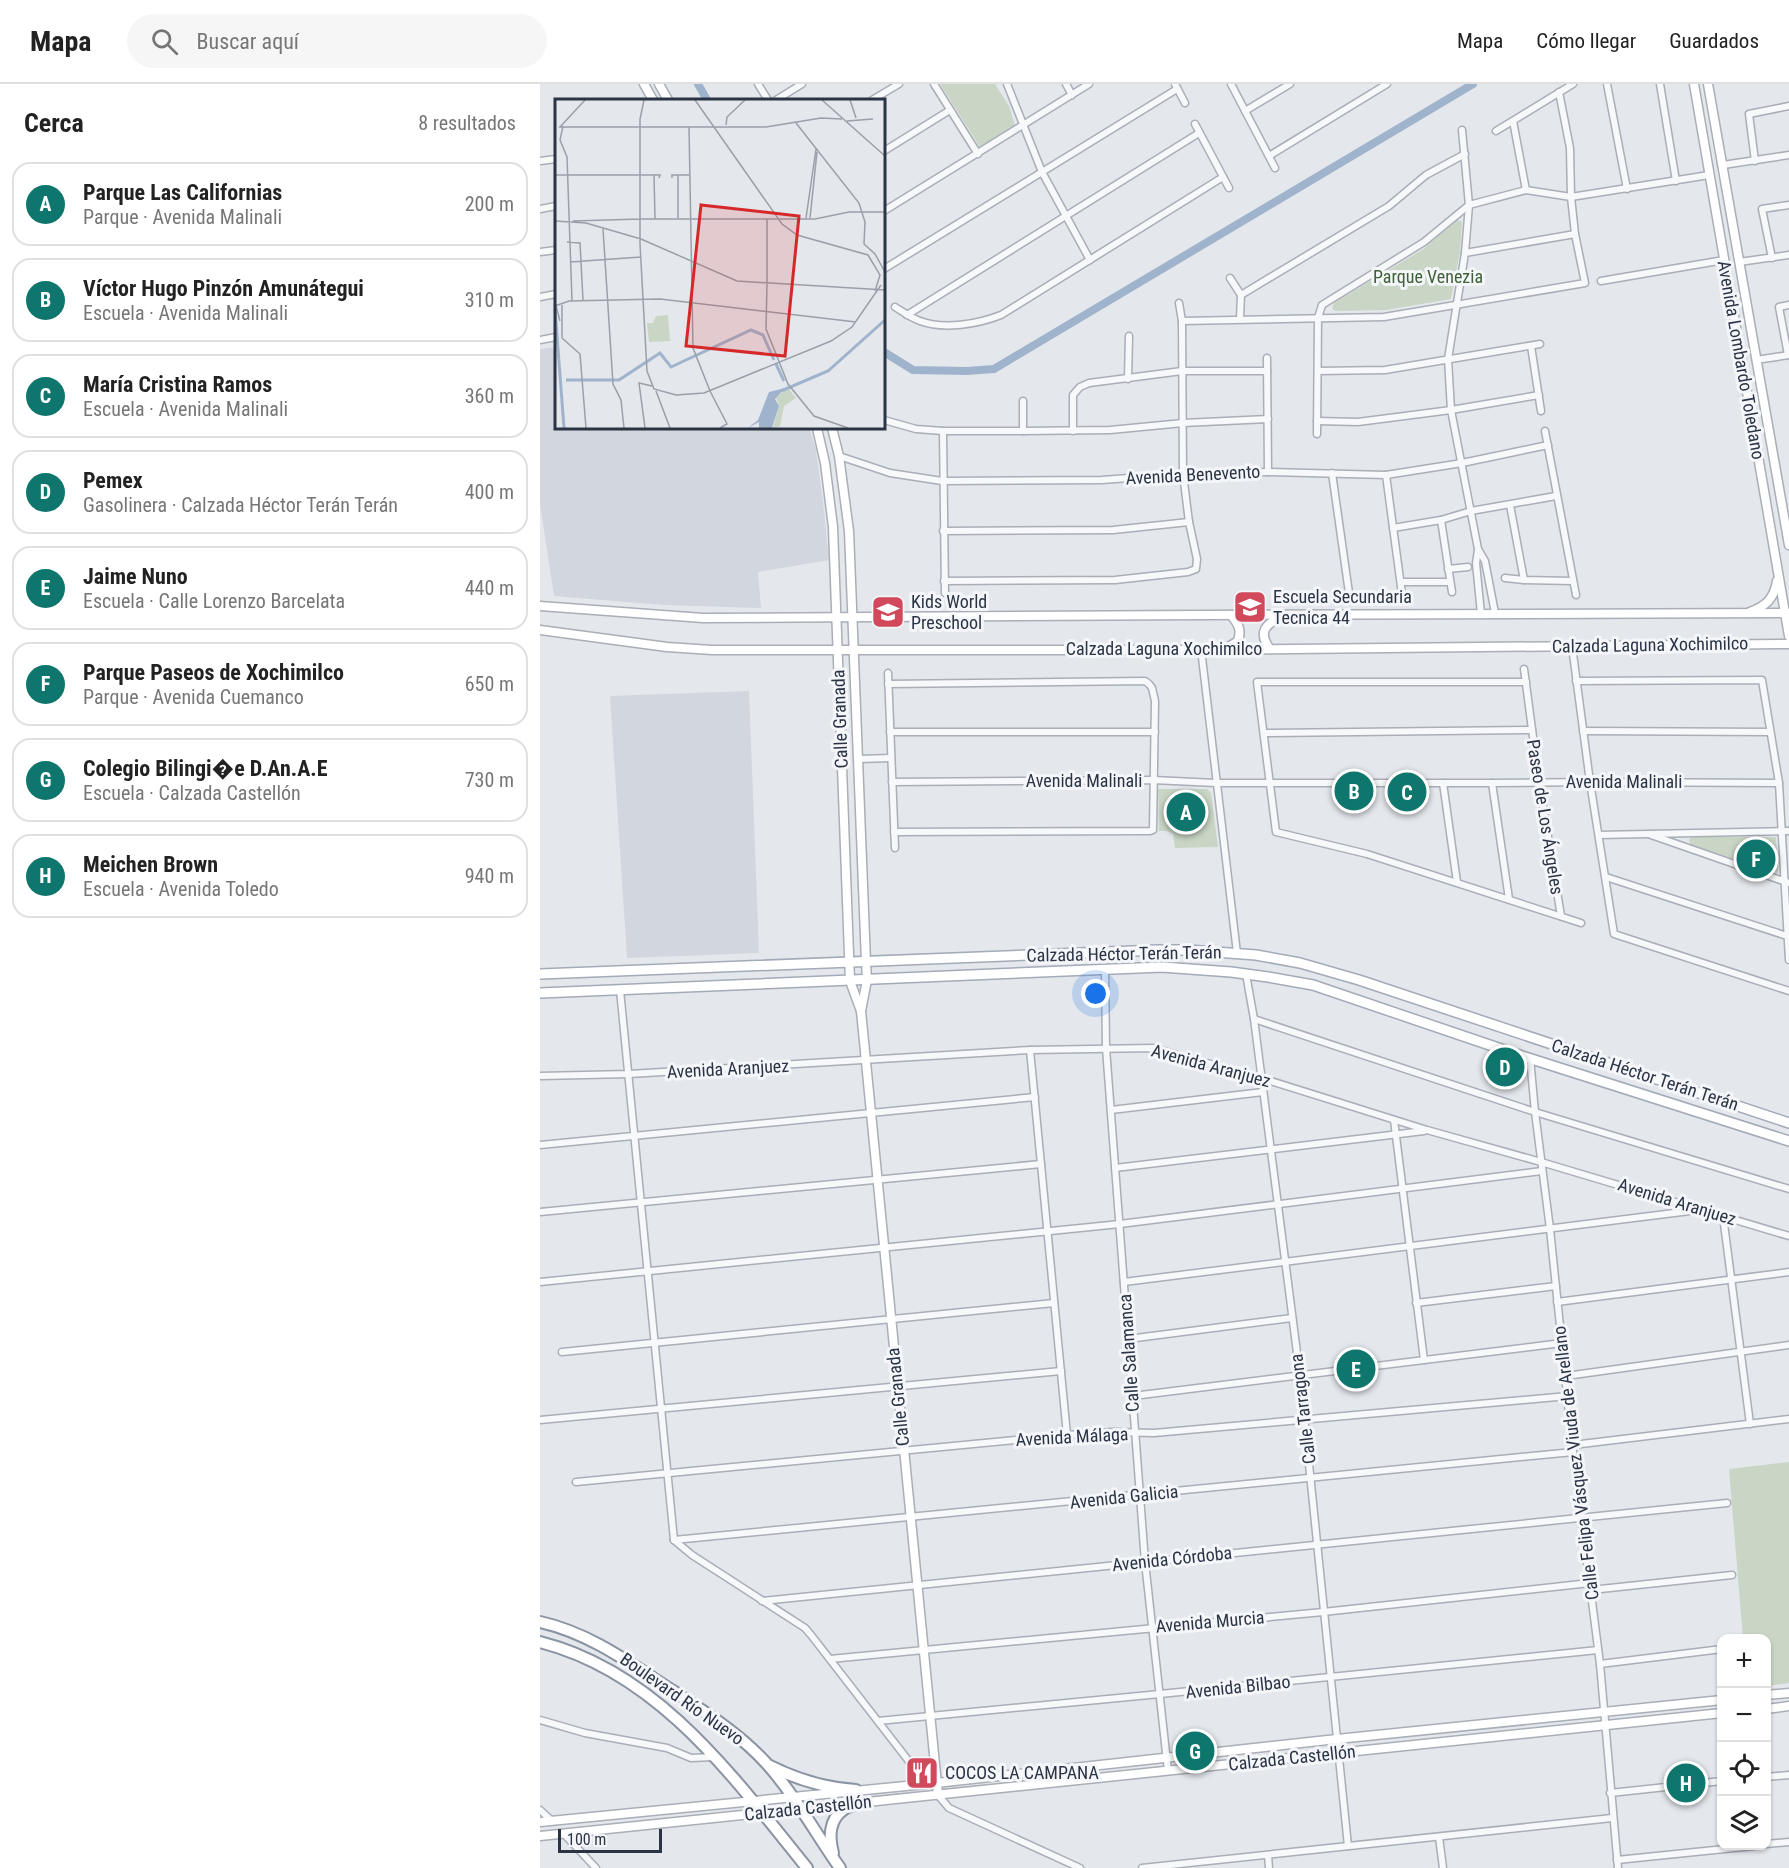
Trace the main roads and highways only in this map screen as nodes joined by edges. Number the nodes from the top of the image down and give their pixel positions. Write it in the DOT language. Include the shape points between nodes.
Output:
graph roads {
  1 [pos="644,84"];
  2 [pos="659,84"];
  3 [pos="1694,84"];
  4 [pos="1708,84"];
  5 [pos="652,99"];
  6 [pos="667,99"];
  7 [pos="1724,260"];
  8 [pos="1743,288"];
  9 [pos="1734,321"];
  10 [pos="1756,358"];
  11 [pos="817,429"];
  12 [pos="832,429"];
  13 [pos="1786,511"];
  14 [pos="1789,545"];
  15 [pos="1778,575"];
  16 [pos="540,606"];
  17 [pos="1787,613"];
  18 [pos="1745,614"];
  19 [pos="1231,615"];
  20 [pos="1289,615"];
  21 [pos="852,616"];
  22 [pos="837,617"];
  23 [pos="540,630"];
  24 [pos="1789,636"];
  25 [pos="1789,644"];
  26 [pos="1226,648"];
  27 [pos="1270,649"];
  28 [pos="837,650"];
  29 [pos="853,650"];
  30 [pos="850,963"];
  31 [pos="866,963"];
  32 [pos="540,974"];
  33 [pos="867,980"];
  34 [pos="850,981"];
  35 [pos="540,993"];
  36 [pos="861,1011"];
  37 [pos="1789,1123"];
  38 [pos="1789,1141"];
  39 [pos="540,1622"];
  40 [pos="540,1642"];
  41 [pos="1789,1693"];
  42 [pos="1771,1695"];
  43 [pos="1717,1701"];
  44 [pos="1789,1706"];
  45 [pos="1771,1708"];
  46 [pos="1717,1714"];
  47 [pos="768,1765"];
  48 [pos="936,1779"];
  49 [pos="856,1790"];
  50 [pos="938,1795"];
  51 [pos="792,1797"];
  52 [pos="753,1801"];
  53 [pos="866,1802"];
  54 [pos="800,1809"];
  55 [pos="763,1813"];
  56 [pos="540,1822"];
  57 [pos="540,1836"];
  58 [pos="838,1865"];
  59 [pos="807,1868"];
  1 -- 5 [label="main road"];
  2 -- 6 [label="main road"];
  3 -- 7 [label="main road, Avenida Lombardo Toledano"];
  4 -- 8 [label="main road, Avenida Lombardo Toledano"];
  7 -- 8 [label="main road" via="1732,281"];
  7 -- 9 [label="main road, Avenida Lombardo Toledano"];
  8 -- 10 [label="main road, Avenida Lombardo Toledano"];
  9 -- 10 [label="main road" via="1745,325"];
  9 -- 15 [label="main road, Avenida Lombardo Toledano"];
  10 -- 13 [label="main road, Avenida Lombardo Toledano"];
  11 -- 22 [label="main road, Calle Granada" via="833,527"];
  12 -- 21 [label="main road, Calle Granada" via="849,531"];
  13 -- 14 [label="main road, Avenida Lombardo Toledano"];
  15 -- 17 [label="main road, Avenida Lombardo Toledano"];
  15 -- 18 [label="main road" via="1772,597"];
  16 -- 22 [label="main road, Calzada Laguna Xochimilco" via="688,618"];
  17 -- 18 [label="main road, Calzada Laguna Xochimilco"];
  17 -- 24 [label="main road, Avenida Lombardo Toledano"];
  18 -- 20 [label="main road, Calzada Laguna Xochimilco"];
  19 -- 20 [label="main road, Calzada Laguna Xochimilco"];
  19 -- 21 [label="main road, Calzada Laguna Xochimilco"];
  19 -- 26 [label="main road" via="1241,633 1238,641"];
  20 -- 27 [label="main road" via="1270,622 1264,632 1263,641"];
  21 -- 22 [label="main road, Calzada Laguna Xochimilco"];
  21 -- 29 [label="main road, Calle Granada"];
  22 -- 28 [label="main road, Calle Granada"];
  23 -- 28 [label="main road, Calzada Laguna Xochimilco" via="689,649"];
  25 -- 27 [label="main road, Calzada Laguna Xochimilco"];
  26 -- 27 [label="main road, Calzada Laguna Xochimilco"];
  26 -- 29 [label="main road, Calzada Laguna Xochimilco"];
  28 -- 29 [label="main road, Calzada Laguna Xochimilco"];
  28 -- 30 [label="main road, Calle Granada"];
  29 -- 31 [label="main road, Calle Granada"];
  30 -- 31 [label="main road, Calzada Héctor Terán Terán"];
  30 -- 32 [label="main road, Calzada Héctor Terán Terán"];
  30 -- 34 [label="main road, Calle Granada"];
  31 -- 33 [label="main road, Calle Granada"];
  31 -- 37 [label="main road, Calzada Héctor Terán Terán" via="1158,950 1237,953 1300,963"];
  33 -- 34 [label="main road, Calzada Héctor Terán Terán"];
  33 -- 36 [label="main road, Calle Granada"];
  33 -- 38 [label="main road, Calzada Héctor Terán Terán" via="1162,967 1313,985"];
  34 -- 35 [label="main road, Calzada Héctor Terán Terán"];
  34 -- 36 [label="main road, Calle Granada"];
  36 -- 48 [label="main road, Calle Granada"];
  39 -- 47 [label="highway, Boulevard Río Nuevo" via="610,1650 724,1725"];
  40 -- 52 [label="highway, Boulevard Río Nuevo" via="576,1654 634,1684 663,1706"];
  41 -- 42 [label="main road"];
  43 -- 48 [label="main road, Calzada Castellón"];
  44 -- 45 [label="main road"];
  46 -- 50 [label="main road, Calzada Castellón"];
  47 -- 49 [label="highway" via="810,1783"];
  47 -- 51 [label="highway, Boulevard Río Nuevo"];
  48 -- 49 [label="main road, Calzada Castellón"];
  48 -- 50 [label="main road, Calle Granada"];
  49 -- 51 [label="main road, Calzada Castellón"];
  50 -- 53 [label="main road, Calzada Castellón"];
  51 -- 52 [label="main road, Calzada Castellón"];
  51 -- 54 [label="highway, Boulevard Río Nuevo"];
  52 -- 55 [label="highway, Boulevard Río Nuevo"];
  52 -- 56 [label="main road, Calzada Castellón"];
  53 -- 54 [label="main road, Calzada Castellón"];
  53 -- 58 [label="highway" via="844,1809 832,1825 831,1846"];
  54 -- 55 [label="main road, Calzada Castellón"];
  54 -- 58 [label="highway, Boulevard Río Nuevo"];
  55 -- 57 [label="main road, Calzada Castellón"];
  55 -- 59 [label="highway, Boulevard Río Nuevo"];
}
